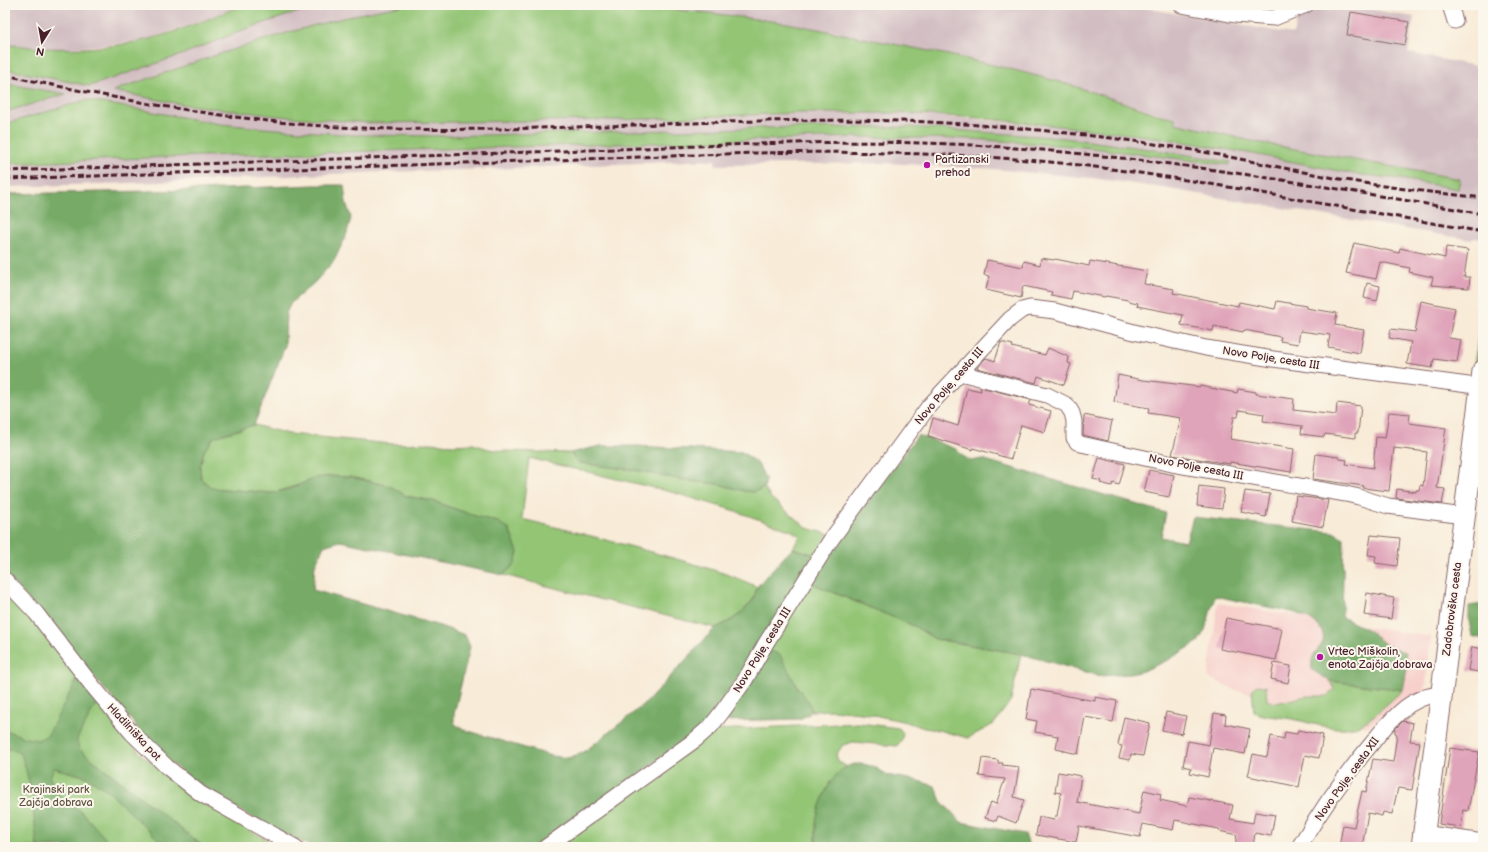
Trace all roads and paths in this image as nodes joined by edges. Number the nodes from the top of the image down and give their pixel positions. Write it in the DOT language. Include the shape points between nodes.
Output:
graph roads {
  1 [pos="1181,5"];
  2 [pos="1306,5"];
  3 [pos="1450,5"];
  4 [pos="1455,21"];
  5 [pos="960,373"];
  6 [pos="1482,382"];
  7 [pos="1464,516"];
  8 [pos="5,580"];
  9 [pos="1441,694"];
  10 [pos="1422,840"];
  11 [pos="1483,842"];
  12 [pos="295,847"];
  13 [pos="546,847"];
  14 [pos="1299,847"];
  1 -- 2 [label="street" via="1235,15 1274,18"];
  3 -- 4 [label="street"];
  5 -- 6 [label="street, Novo Polje, cesta III" via="1010,319 1022,310 1030,308 1055,311 1138,333 1254,356"];
  5 -- 7 [label="street, Novo Polje cesta III" via="1047,395 1067,405 1074,420 1074,438 1081,444 1172,464 1346,494 1388,506"];
  5 -- 13 [label="street, Novo Polje, cesta III" via="929,406 830,541 745,680 711,726"];
  6 -- 7 [label="main road, Zadobrovška cesta"];
  7 -- 9 [label="main road, Zadobrovška cesta"];
  8 -- 12 [label="street, Hladilniška pot" via="36,613 132,733 167,767 201,794"];
  9 -- 10 [label="main road, Zadobrovška cesta"];
  9 -- 14 [label="street, Novo Polje, cesta XII" via="1429,695 1400,711 1357,761"];
  10 -- 11 [label="street"];
}
